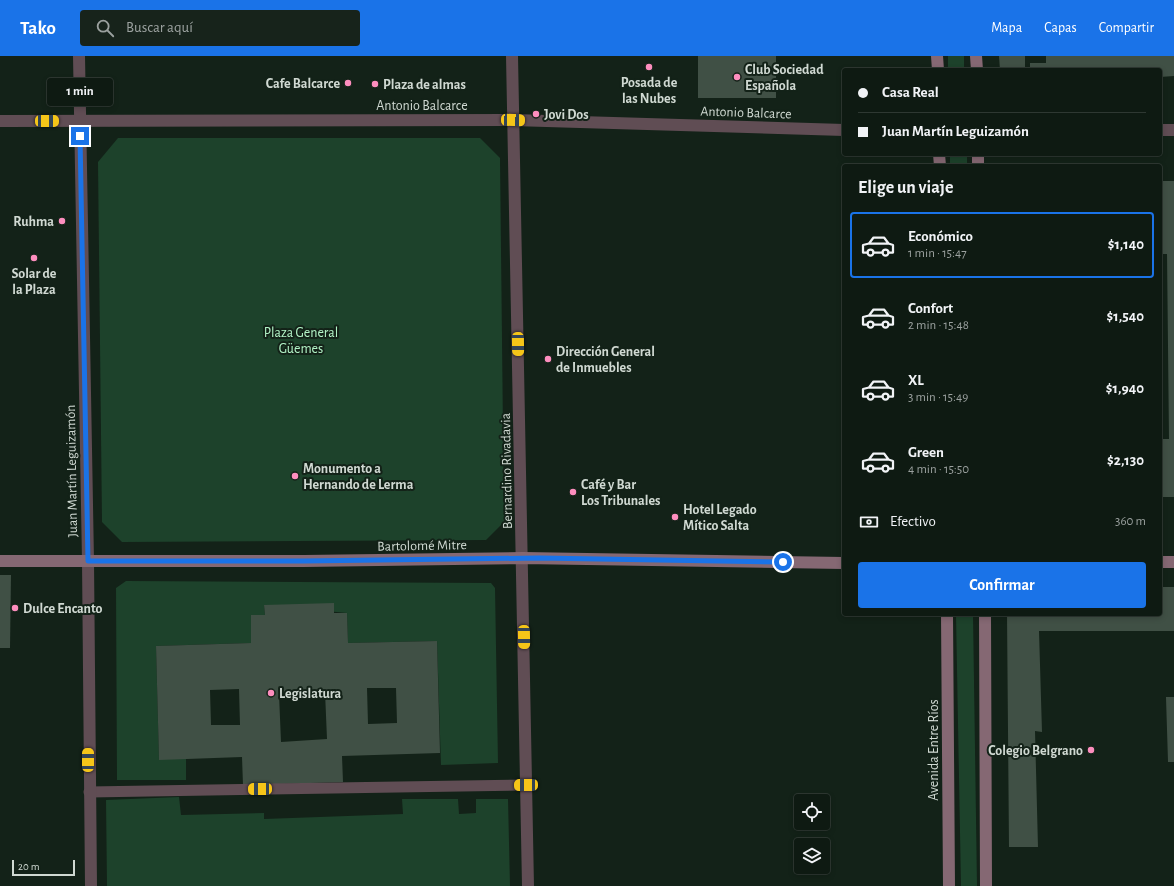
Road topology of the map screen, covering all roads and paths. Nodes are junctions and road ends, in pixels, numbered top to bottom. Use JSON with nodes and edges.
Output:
{"nodes":[{"id":1,"x":79,"y":56,"type":"edge"},
{"id":2,"x":512,"y":56,"type":"edge"},
{"id":3,"x":937,"y":56,"type":"edge"},
{"id":4,"x":976,"y":56,"type":"edge"},
{"id":5,"x":938,"y":68,"type":"edge"},
{"id":6,"x":977,"y":68,"type":"edge"},
{"id":7,"x":513,"y":120,"type":"junction"},
{"id":8,"x":0,"y":121,"type":"edge"},
{"id":9,"x":80,"y":121,"type":"junction"},
{"id":10,"x":842,"y":130,"type":"edge"},
{"id":11,"x":1162,"y":130,"type":"edge"},
{"id":12,"x":1174,"y":130,"type":"edge"},
{"id":13,"x":523,"y":558,"type":"junction"},
{"id":14,"x":0,"y":561,"type":"edge"},
{"id":15,"x":88,"y":561,"type":"junction"},
{"id":16,"x":1162,"y":562,"type":"edge"},
{"id":17,"x":1174,"y":562,"type":"edge"},
{"id":18,"x":842,"y":563,"type":"edge"},
{"id":19,"x":947,"y":616,"type":"edge"},
{"id":20,"x":985,"y":616,"type":"edge"},
{"id":21,"x":526,"y":785,"type":"junction"},
{"id":22,"x":89,"y":792,"type":"junction"},
{"id":23,"x":91,"y":886,"type":"edge"},
{"id":24,"x":528,"y":886,"type":"edge"},
{"id":25,"x":949,"y":886,"type":"edge"},
{"id":26,"x":986,"y":886,"type":"edge"}],
"edges":[{"from":1,"to":9,"type":"street","name":"Juan Martín Leguizamón"},
{"from":2,"to":7,"type":"street","name":"Bernardino Rivadavia"},
{"from":3,"to":5,"type":"street"},
{"from":4,"to":6,"type":"street"},
{"from":7,"to":9,"type":"street","name":"Antonio Balcarce"},
{"from":7,"to":10,"type":"street","name":"Antonio Balcarce"},
{"from":7,"to":13,"type":"street","name":"Bernardino Rivadavia"},
{"from":8,"to":9,"type":"street","name":"Antonio Balcarce"},
{"from":9,"to":15,"type":"street","name":"Juan Martín Leguizamón"},
{"from":11,"to":12,"type":"street"},
{"from":13,"to":15,"type":"street","name":"Bartolomé Mitre"},
{"from":13,"to":18,"type":"street","name":"Bartolomé Mitre"},
{"from":13,"to":21,"type":"street","name":"Bernardino Rivadavia"},
{"from":14,"to":15,"type":"street","name":"Bartolomé Mitre"},
{"from":15,"to":22,"type":"street","name":"Juan Martín Leguizamón"},
{"from":16,"to":17,"type":"street"},
{"from":19,"to":25,"type":"street","name":"Avenida Entre Ríos"},
{"from":20,"to":26,"type":"street"},
{"from":21,"to":22,"type":"lane"},
{"from":21,"to":24,"type":"street","name":"Bernardino Rivadavia"},
{"from":22,"to":23,"type":"street","name":"Juan Martín Leguizamón"}]}
